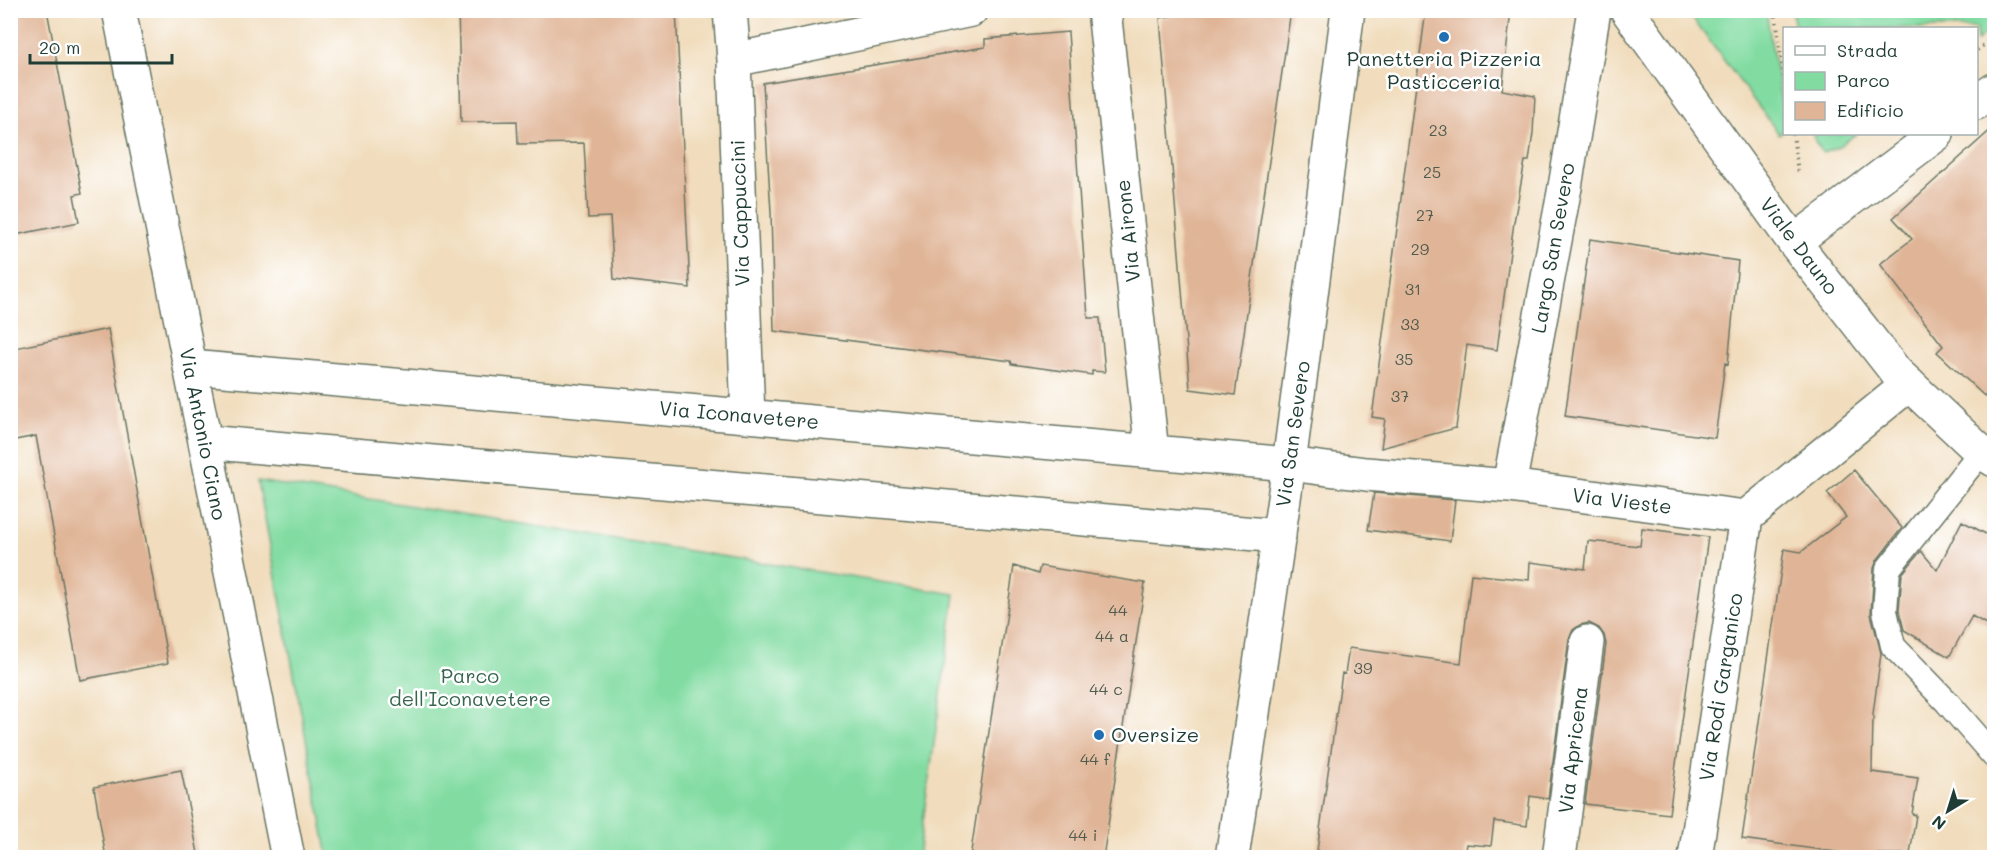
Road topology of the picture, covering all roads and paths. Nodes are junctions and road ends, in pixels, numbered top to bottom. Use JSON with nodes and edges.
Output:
{"nodes":[{"id":1,"x":119,"y":10,"type":"edge"},
{"id":2,"x":730,"y":10,"type":"edge"},
{"id":3,"x":970,"y":10,"type":"edge"},
{"id":4,"x":1104,"y":10,"type":"edge"},
{"id":5,"x":1348,"y":10,"type":"edge"},
{"id":6,"x":1594,"y":10,"type":"edge"},
{"id":7,"x":1627,"y":10,"type":"edge"},
{"id":8,"x":1775,"y":10,"type":"edge"},
{"id":9,"x":1995,"y":37,"type":"edge"},
{"id":10,"x":1978,"y":50,"type":"edge"},
{"id":11,"x":734,"y":60,"type":"junction"},
{"id":12,"x":1783,"y":64,"type":"edge"},
{"id":13,"x":1995,"y":90,"type":"edge"},
{"id":14,"x":1978,"y":102,"type":"edge"},
{"id":15,"x":1793,"y":135,"type":"edge"},
{"id":16,"x":1936,"y":135,"type":"edge"},
{"id":17,"x":1799,"y":177,"type":"dead end"},
{"id":18,"x":1794,"y":242,"type":"junction"},
{"id":19,"x":190,"y":367,"type":"junction"},
{"id":20,"x":1909,"y":384,"type":"junction"},
{"id":21,"x":748,"y":416,"type":"junction"},
{"id":22,"x":205,"y":442,"type":"junction"},
{"id":23,"x":1152,"y":452,"type":"junction"},
{"id":24,"x":1988,"y":456,"type":"edge"},
{"id":25,"x":1289,"y":464,"type":"junction"},
{"id":26,"x":1509,"y":486,"type":"junction"},
{"id":27,"x":1746,"y":517,"type":"junction"},
{"id":28,"x":1279,"y":536,"type":"junction"},
{"id":29,"x":1587,"y":642,"type":"dead end"},
{"id":30,"x":1995,"y":756,"type":"edge"},
{"id":31,"x":288,"y":858,"type":"edge"},
{"id":32,"x":1232,"y":858,"type":"edge"},
{"id":33,"x":1559,"y":858,"type":"edge"},
{"id":34,"x":1695,"y":858,"type":"edge"}],
"edges":[{"from":1,"to":19,"type":"street","name":"Via Antonio Ciano"},
{"from":2,"to":11,"type":"street","name":"Via Cappuccini"},
{"from":3,"to":11,"type":"street"},
{"from":4,"to":23,"type":"street","name":"Via Airone"},
{"from":5,"to":25,"type":"street","name":"Via San Severo"},
{"from":6,"to":26,"type":"street","name":"Largo San Severo"},
{"from":7,"to":18,"type":"street","name":"Viale Dauno"},
{"from":8,"to":12,"type":"path"},
{"from":9,"to":10,"type":"path"},
{"from":11,"to":21,"type":"street","name":"Via Cappuccini"},
{"from":13,"to":14,"type":"street"},
{"from":15,"to":17,"type":"path"},
{"from":16,"to":18,"type":"street"},
{"from":18,"to":20,"type":"street","name":"Viale Dauno"},
{"from":19,"to":21,"type":"street","name":"Via Iconavetere"},
{"from":19,"to":22,"type":"street","name":"Via Antonio Ciano"},
{"from":20,"to":24,"type":"street","name":"Viale Dauno"},
{"from":20,"to":27,"type":"street"},
{"from":21,"to":23,"type":"street","name":"Via Iconavetere"},
{"from":22,"to":28,"type":"street"},
{"from":22,"to":31,"type":"street","name":"Via Antonio Ciano"},
{"from":23,"to":25,"type":"street","name":"Via Iconavetere"},
{"from":24,"to":30,"type":"lane"},
{"from":25,"to":26,"type":"street","name":"Via Vieste"},
{"from":25,"to":28,"type":"street","name":"Via San Severo"},
{"from":26,"to":27,"type":"street","name":"Via Vieste"},
{"from":27,"to":34,"type":"street","name":"Via Rodi Garganico"},
{"from":28,"to":32,"type":"street","name":"Via San Severo"},
{"from":29,"to":33,"type":"street","name":"Via Apricena"}]}
